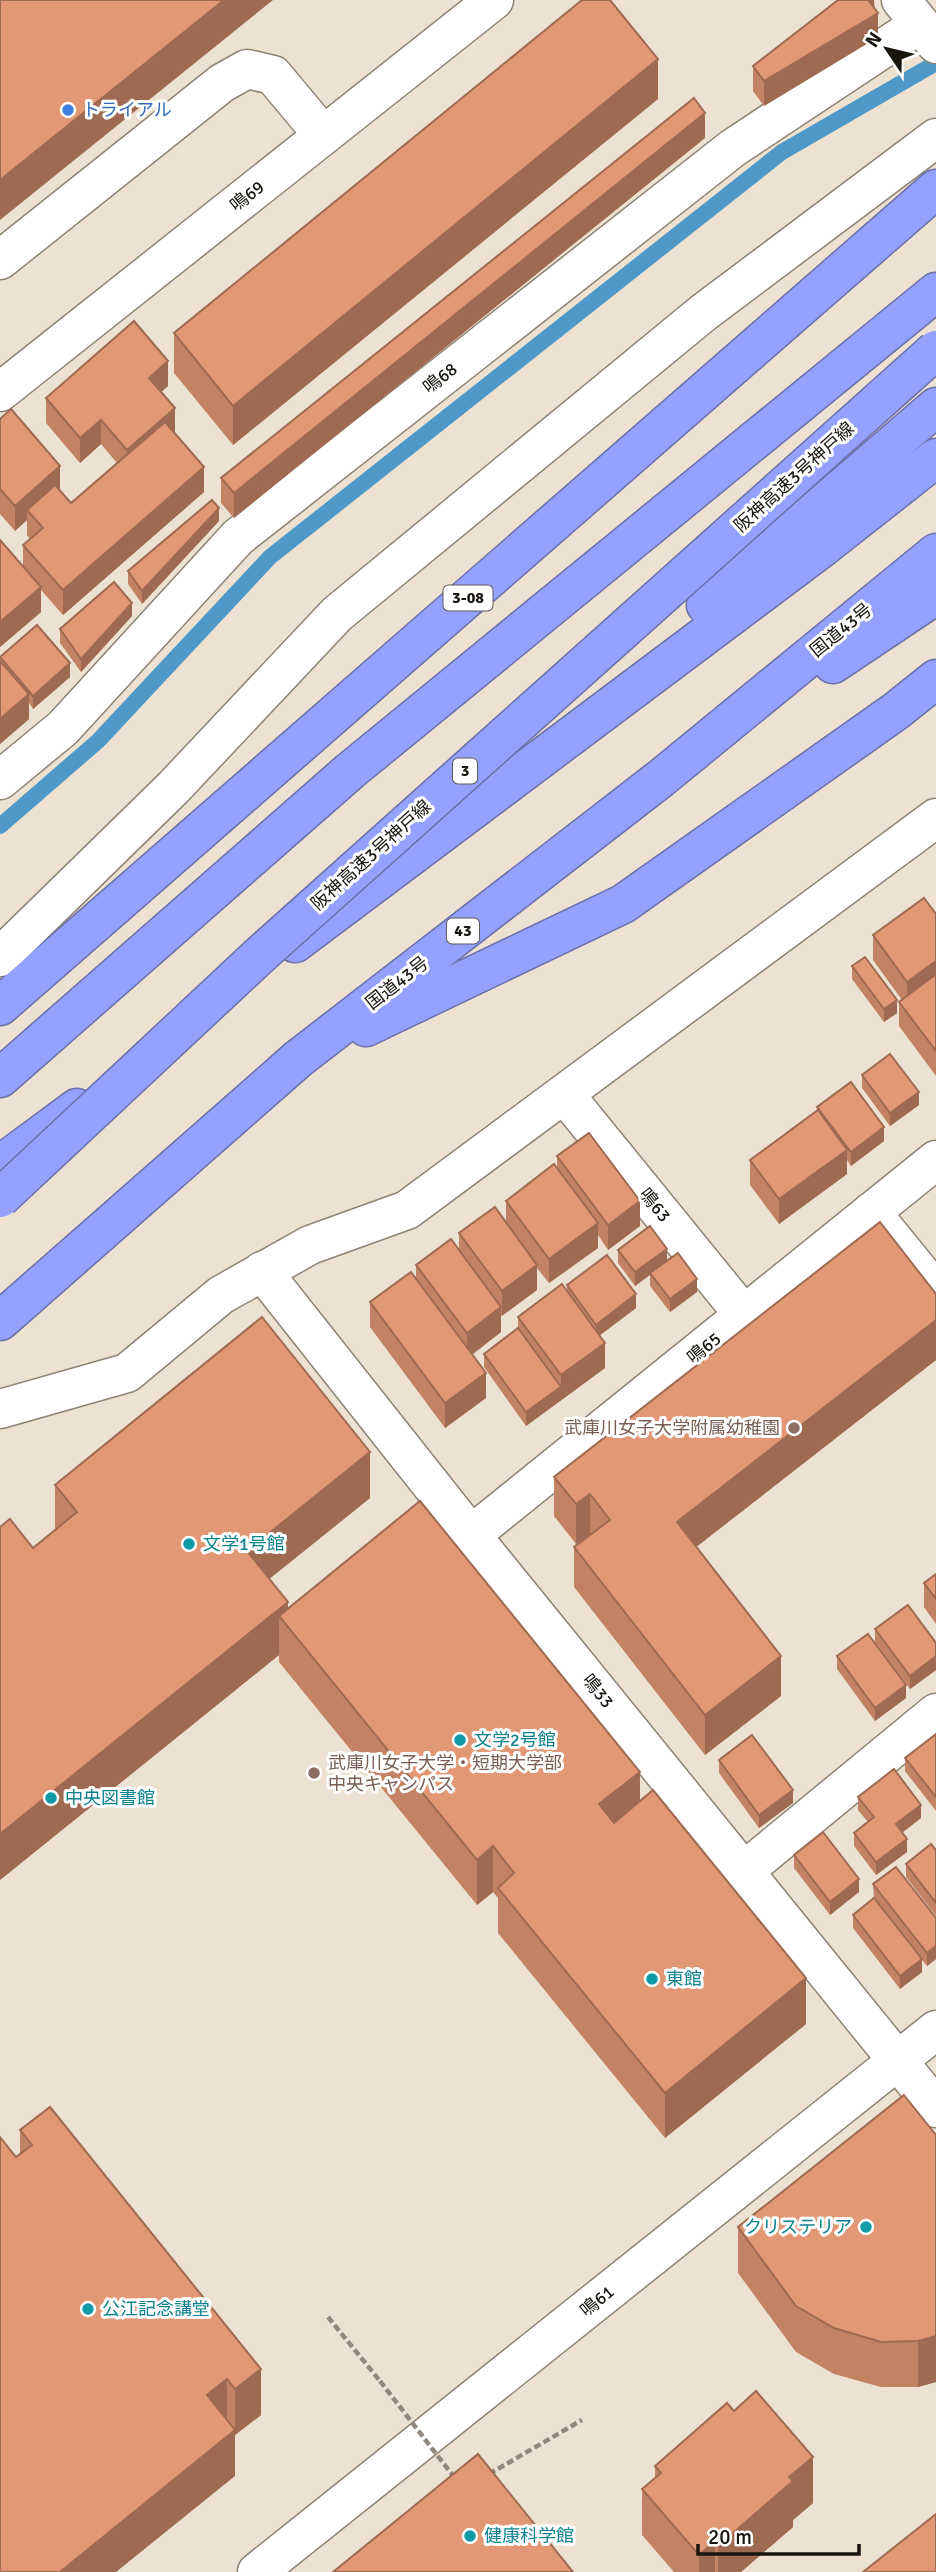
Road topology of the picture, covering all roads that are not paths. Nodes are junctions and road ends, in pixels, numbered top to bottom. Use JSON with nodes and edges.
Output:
{"nodes":[{"id":1,"x":480,"y":4,"type":"edge"},
{"id":2,"x":919,"y":23,"type":"edge"},
{"id":3,"x":323,"y":135,"type":"junction"},
{"id":4,"x":936,"y":138,"type":"edge"},
{"id":5,"x":936,"y":189,"type":"edge"},
{"id":6,"x":0,"y":260,"type":"edge"},
{"id":7,"x":936,"y":292,"type":"edge"},
{"id":8,"x":936,"y":350,"type":"edge"},
{"id":9,"x":0,"y":392,"type":"edge"},
{"id":10,"x":936,"y":407,"type":"edge"},
{"id":11,"x":936,"y":458,"type":"edge"},
{"id":12,"x":936,"y":553,"type":"edge"},
{"id":13,"x":936,"y":595,"type":"edge"},
{"id":14,"x":936,"y":679,"type":"edge"},
{"id":15,"x":660,"y":779,"type":"junction"},
{"id":16,"x":0,"y":780,"type":"edge"},
{"id":17,"x":936,"y":818,"type":"edge"},
{"id":18,"x":442,"y":833,"type":"junction"},
{"id":19,"x":4,"y":944,"type":"edge"},
{"id":20,"x":0,"y":1006,"type":"edge"},
{"id":21,"x":298,"y":1059,"type":"junction"},
{"id":22,"x":0,"y":1078,"type":"edge"},
{"id":23,"x":565,"y":1095,"type":"junction"},
{"id":24,"x":936,"y":1160,"type":"edge"},
{"id":25,"x":0,"y":1165,"type":"edge"},
{"id":26,"x":0,"y":1198,"type":"edge"},
{"id":27,"x":871,"y":1212,"type":"junction"},
{"id":28,"x":262,"y":1271,"type":"junction"},
{"id":29,"x":936,"y":1292,"type":"edge"},
{"id":30,"x":744,"y":1315,"type":"junction"},
{"id":31,"x":0,"y":1321,"type":"edge"},
{"id":32,"x":0,"y":1409,"type":"edge"},
{"id":33,"x":471,"y":1535,"type":"junction"},
{"id":34,"x":936,"y":1713,"type":"edge"},
{"id":35,"x":744,"y":1871,"type":"junction"},
{"id":36,"x":936,"y":2030,"type":"edge"},
{"id":37,"x":898,"y":2061,"type":"junction"},
{"id":38,"x":936,"y":2108,"type":"edge"},
{"id":39,"x":257,"y":2572,"type":"edge"}],
"edges":[{"from":1,"to":3,"type":"street","name":"鳴69"},
{"from":2,"to":16,"type":"street","name":"鳴68"},
{"from":3,"to":6,"type":"street"},
{"from":3,"to":9,"type":"street","name":"鳴69"},
{"from":4,"to":19,"type":"street"},
{"from":5,"to":20,"type":"highway","number":"3-08"},
{"from":7,"to":22,"type":"highway"},
{"from":8,"to":26,"type":"highway","name":"阪神高速3号神戸線","number":"3","bridge":true},
{"from":10,"to":18,"type":"highway"},
{"from":11,"to":18,"type":"highway"},
{"from":12,"to":15,"type":"highway","name":"国道43号","number":"43"},
{"from":13,"to":15,"type":"highway"},
{"from":14,"to":21,"type":"highway"},
{"from":15,"to":21,"type":"highway","name":"国道43号","number":"43"},
{"from":17,"to":23,"type":"street"},
{"from":18,"to":25,"type":"highway"},
{"from":21,"to":31,"type":"highway","name":"国道43号","number":"43"},
{"from":23,"to":28,"type":"street"},
{"from":23,"to":30,"type":"street","name":"鳴63"},
{"from":24,"to":27,"type":"street","name":"鳴65"},
{"from":27,"to":29,"type":"street"},
{"from":27,"to":30,"type":"street","name":"鳴65"},
{"from":28,"to":32,"type":"street"},
{"from":28,"to":33,"type":"street","name":"鳴33"},
{"from":30,"to":33,"type":"street","name":"鳴65"},
{"from":33,"to":35,"type":"street","name":"鳴33"},
{"from":34,"to":35,"type":"street"},
{"from":35,"to":37,"type":"street","name":"鳴33"},
{"from":36,"to":37,"type":"street","name":"鳴61"},
{"from":37,"to":38,"type":"street","name":"鳴33"},
{"from":37,"to":39,"type":"street","name":"鳴61"}]}
